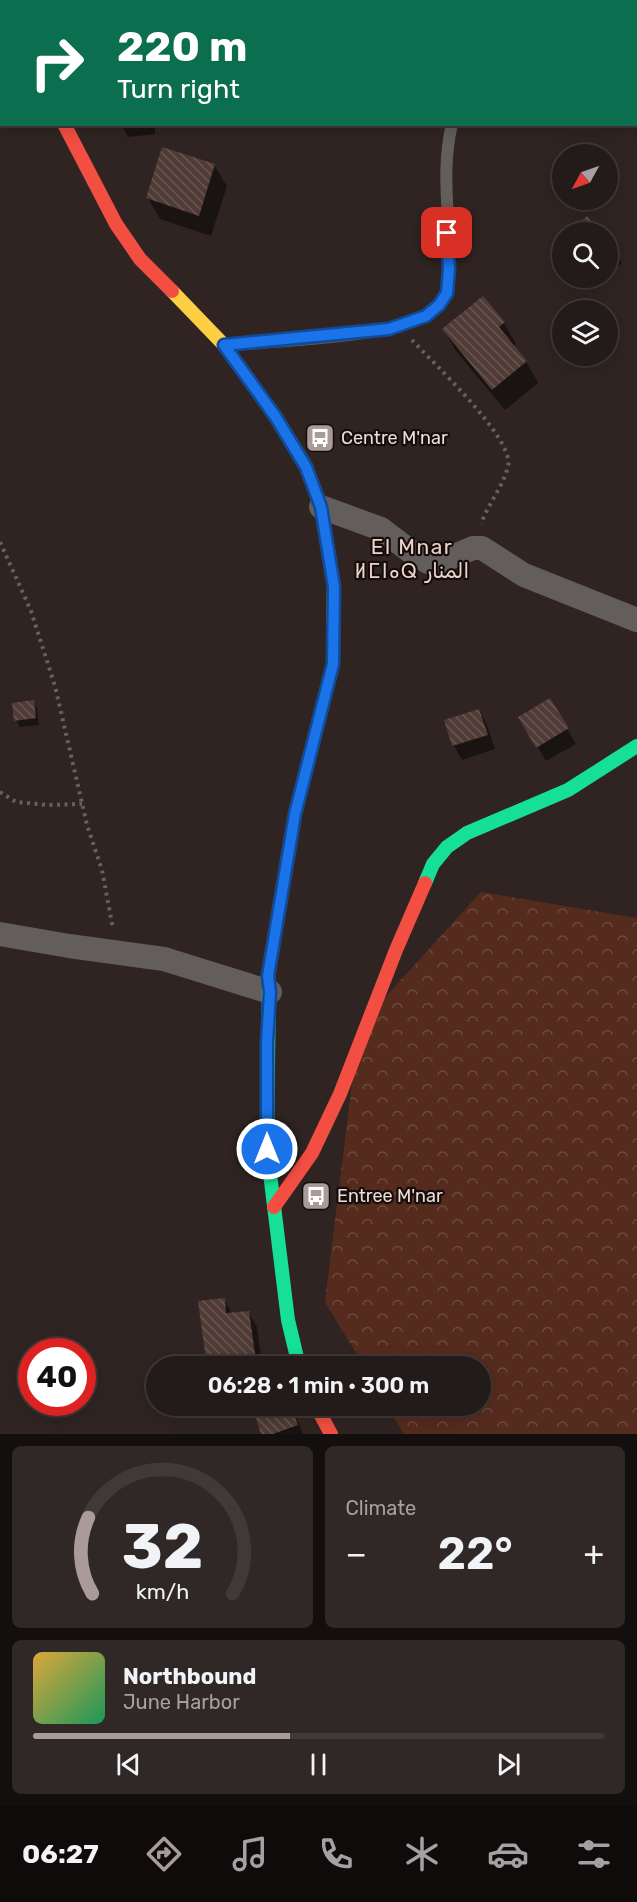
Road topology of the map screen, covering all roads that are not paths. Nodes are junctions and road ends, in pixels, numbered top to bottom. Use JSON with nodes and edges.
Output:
{"nodes":[{"id":1,"x":65,"y":126,"type":"edge"},
{"id":2,"x":452,"y":126,"type":"edge"},
{"id":3,"x":224,"y":345,"type":"junction"},
{"id":4,"x":321,"y":507,"type":"junction"},
{"id":5,"x":637,"y":620,"type":"edge"},
{"id":6,"x":637,"y":746,"type":"edge"},
{"id":7,"x":0,"y":934,"type":"edge"},
{"id":8,"x":270,"y":992,"type":"junction"},
{"id":9,"x":274,"y":1207,"type":"junction"},
{"id":10,"x":297,"y":1356,"type":"edge"},
{"id":11,"x":321,"y":1416,"type":"edge"},
{"id":12,"x":331,"y":1434,"type":"edge"}],
"edges":[{"from":1,"to":3,"type":"street"},
{"from":2,"to":3,"type":"lane"},
{"from":3,"to":4,"type":"street"},
{"from":4,"to":5,"type":"street"},
{"from":4,"to":8,"type":"street"},
{"from":6,"to":9,"type":"street"},
{"from":7,"to":8,"type":"street"},
{"from":8,"to":9,"type":"street"},
{"from":9,"to":10,"type":"street"},
{"from":11,"to":12,"type":"street"}]}
